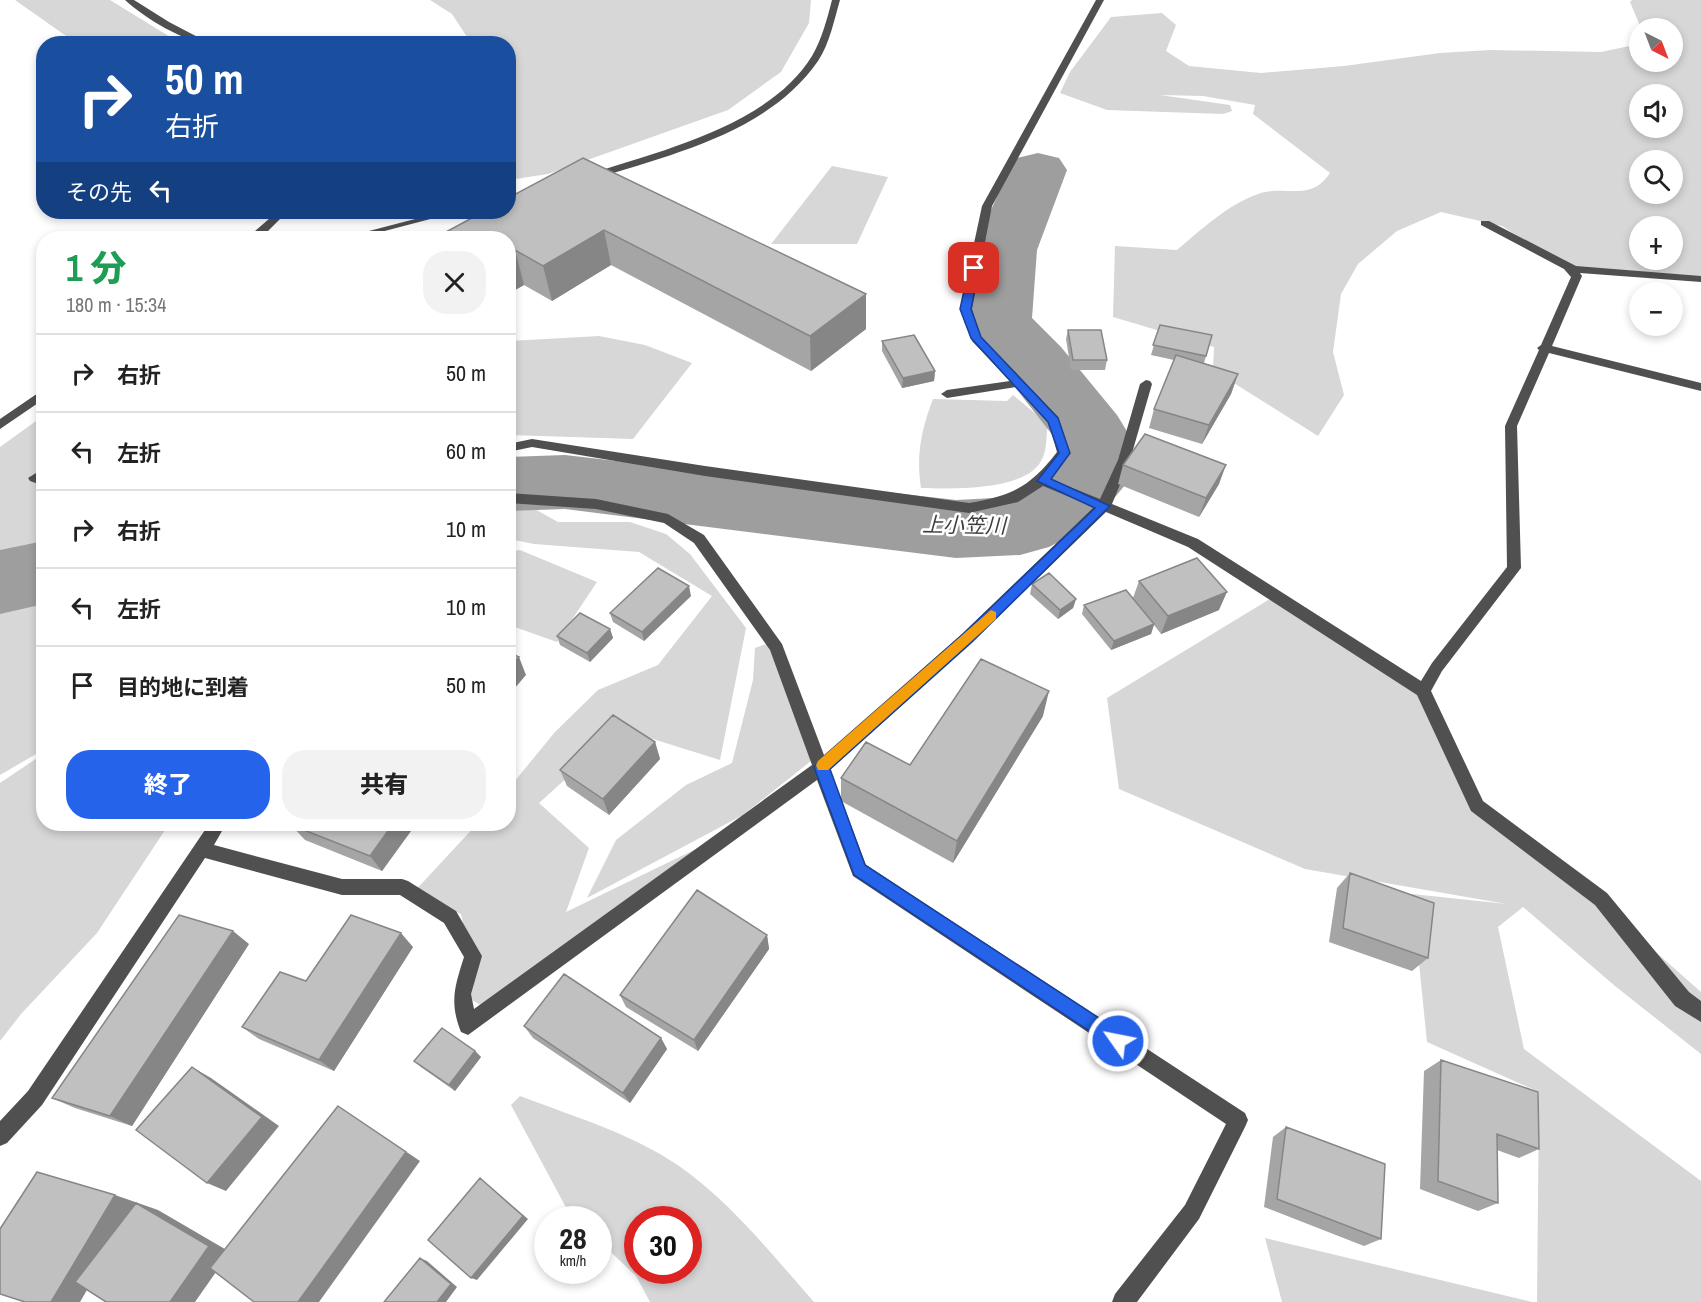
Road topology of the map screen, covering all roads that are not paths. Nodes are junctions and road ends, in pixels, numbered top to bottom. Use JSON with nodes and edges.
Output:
{"nodes":[{"id":1,"x":129,"y":0,"type":"edge"},
{"id":2,"x":836,"y":0,"type":"edge"},
{"id":3,"x":1100,"y":0,"type":"edge"},
{"id":4,"x":191,"y":36,"type":"edge"},
{"id":5,"x":582,"y":179,"type":"edge"},
{"id":6,"x":274,"y":219,"type":"edge"},
{"id":7,"x":423,"y":219,"type":"edge"},
{"id":8,"x":1485,"y":223,"type":"dead end"},
{"id":9,"x":261,"y":231,"type":"edge"},
{"id":10,"x":375,"y":231,"type":"edge"},
{"id":11,"x":1572,"y":270,"type":"junction"},
{"id":12,"x":1701,"y":279,"type":"edge"},
{"id":13,"x":1544,"y":348,"type":"junction"},
{"id":14,"x":1019,"y":384,"type":"junction"},
{"id":15,"x":1146,"y":384,"type":"dead end"},
{"id":16,"x":1701,"y":387,"type":"edge"},
{"id":17,"x":947,"y":394,"type":"dead end"},
{"id":18,"x":36,"y":399,"type":"edge"},
{"id":19,"x":0,"y":425,"type":"edge"},
{"id":20,"x":516,"y":446,"type":"edge"},
{"id":21,"x":1043,"y":481,"type":"junction"},
{"id":22,"x":516,"y":499,"type":"edge"},
{"id":23,"x":1099,"y":504,"type":"junction"},
{"id":24,"x":1423,"y":691,"type":"junction"},
{"id":25,"x":822,"y":767,"type":"junction"},
{"id":26,"x":213,"y":831,"type":"edge"},
{"id":27,"x":200,"y":849,"type":"junction"},
{"id":28,"x":1701,"y":1013,"type":"edge"},
{"id":29,"x":0,"y":1136,"type":"edge"},
{"id":30,"x":1123,"y":1302,"type":"edge"}],
"edges":[{"from":1,"to":4,"type":"street"},
{"from":2,"to":5,"type":"street"},
{"from":3,"to":14,"type":"street"},
{"from":6,"to":9,"type":"street"},
{"from":7,"to":10,"type":"street"},
{"from":8,"to":11,"type":"street"},
{"from":11,"to":12,"type":"street"},
{"from":11,"to":13,"type":"street"},
{"from":13,"to":16,"type":"street"},
{"from":13,"to":24,"type":"street"},
{"from":14,"to":17,"type":"street"},
{"from":14,"to":21,"type":"street"},
{"from":15,"to":23,"type":"street"},
{"from":18,"to":19,"type":"street"},
{"from":20,"to":21,"type":"street"},
{"from":21,"to":23,"type":"street"},
{"from":22,"to":25,"type":"street"},
{"from":23,"to":24,"type":"street"},
{"from":23,"to":25,"type":"street"},
{"from":24,"to":28,"type":"street"},
{"from":25,"to":27,"type":"street"},
{"from":25,"to":30,"type":"street"},
{"from":26,"to":27,"type":"street"},
{"from":27,"to":29,"type":"street"}]}
